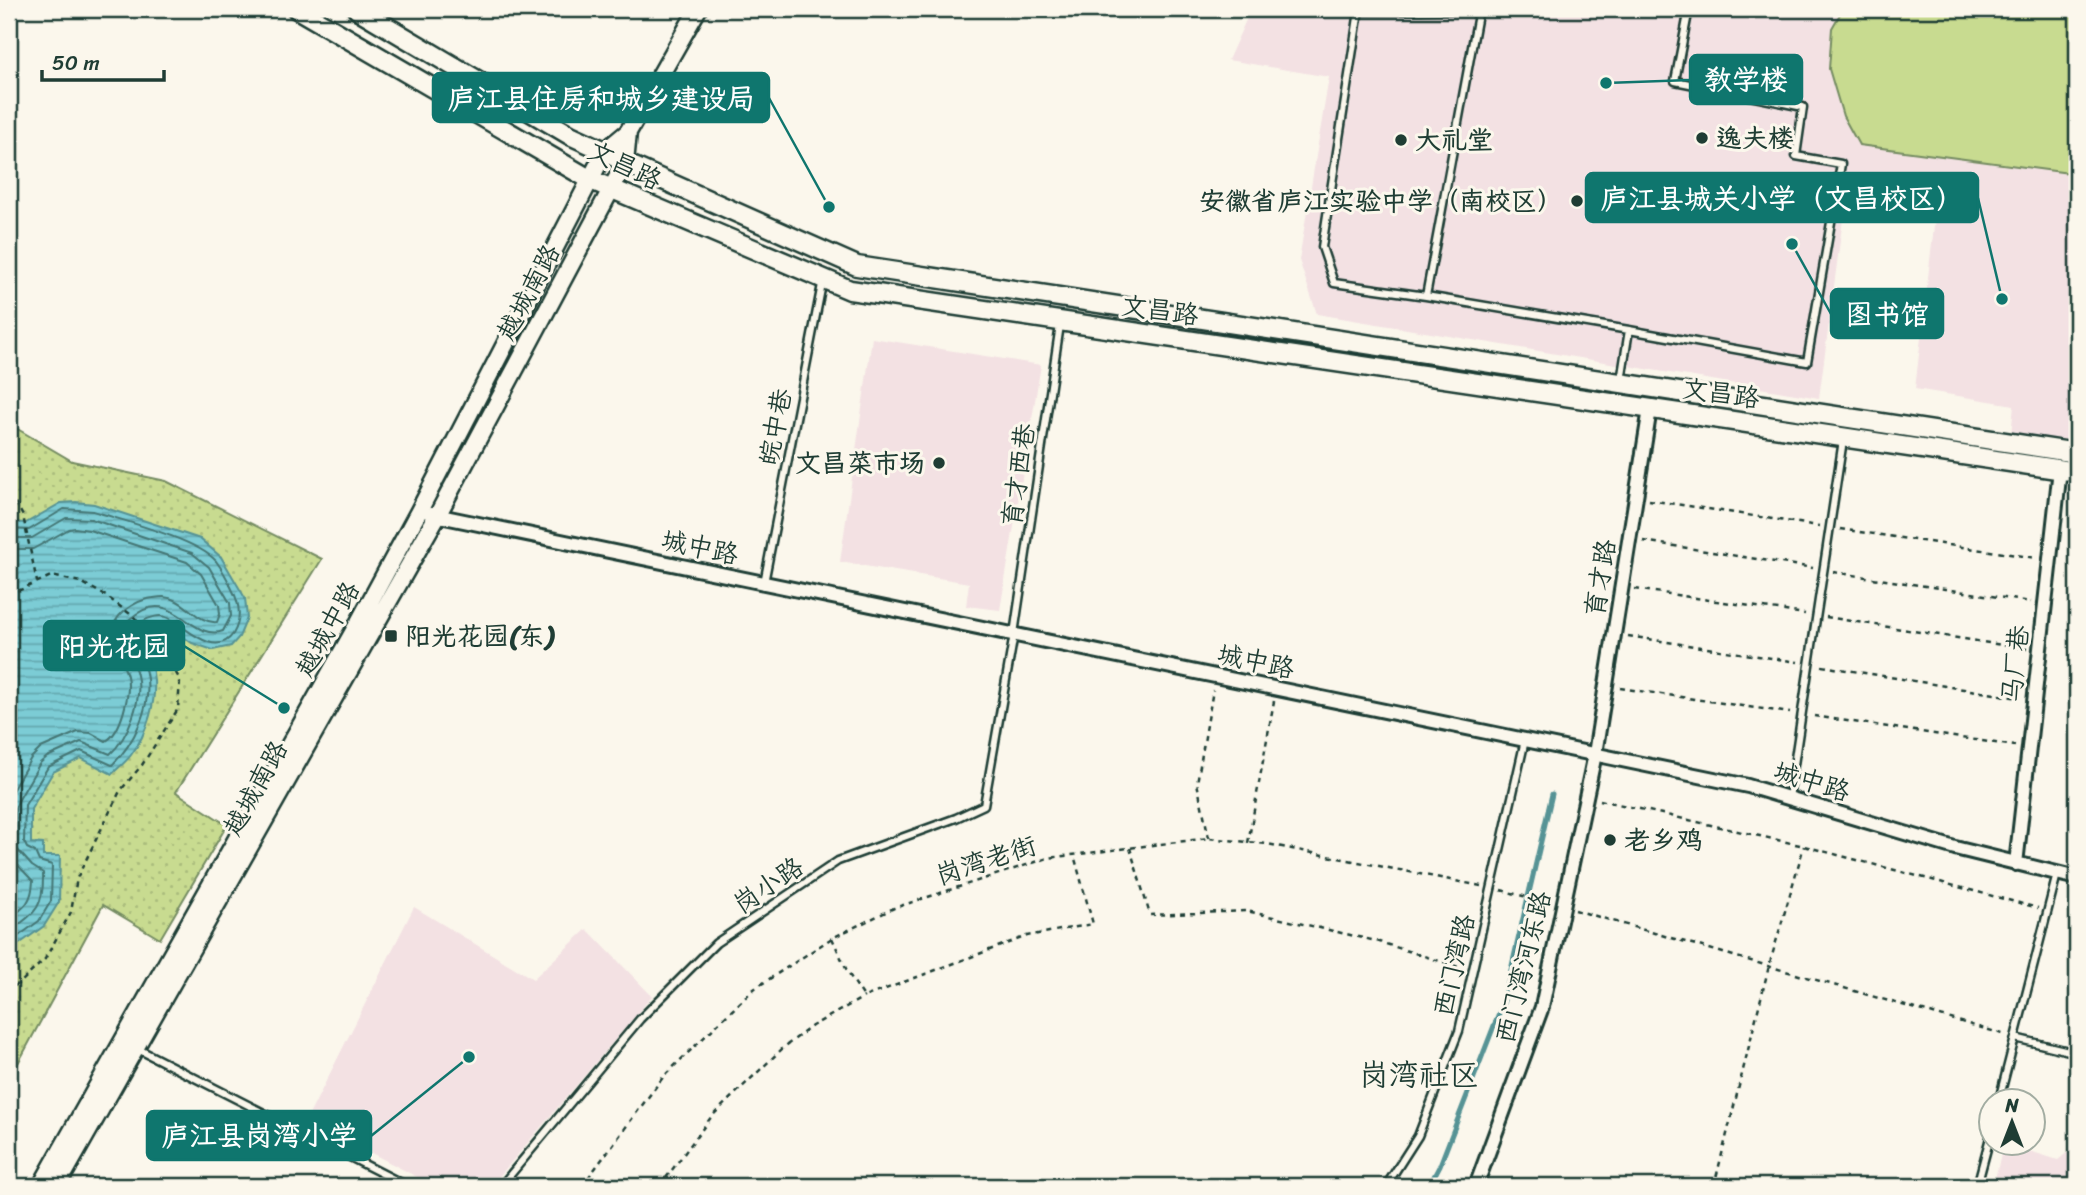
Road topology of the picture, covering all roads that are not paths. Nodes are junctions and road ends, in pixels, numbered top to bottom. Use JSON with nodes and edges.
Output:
{"nodes":[{"id":1,"x":297,"y":9,"type":"edge"},
{"id":2,"x":357,"y":9,"type":"edge"},
{"id":3,"x":698,"y":9,"type":"edge"},
{"id":4,"x":1479,"y":9,"type":"edge"},
{"id":5,"x":1689,"y":9,"type":"edge"},
{"id":6,"x":628,"y":132,"type":"junction"},
{"id":7,"x":605,"y":150,"type":"junction"},
{"id":8,"x":625,"y":163,"type":"junction"},
{"id":9,"x":591,"y":180,"type":"junction"},
{"id":10,"x":610,"y":190,"type":"junction"},
{"id":11,"x":823,"y":279,"type":"junction"},
{"id":12,"x":1426,"y":296,"type":"junction"},
{"id":13,"x":1060,"y":321,"type":"junction"},
{"id":14,"x":1629,"y":330,"type":"junction"},
{"id":15,"x":1620,"y":383,"type":"junction"},
{"id":16,"x":1650,"y":409,"type":"junction"},
{"id":17,"x":1844,"y":438,"type":"junction"},
{"id":18,"x":2077,"y":453,"type":"edge"},
{"id":19,"x":2068,"y":471,"type":"edge"},
{"id":20,"x":419,"y":511,"type":"junction"},
{"id":21,"x":437,"y":516,"type":"junction"},
{"id":22,"x":764,"y":583,"type":"junction"},
{"id":23,"x":1014,"y":635,"type":"junction"},
{"id":24,"x":1525,"y":740,"type":"junction"},
{"id":25,"x":1595,"y":754,"type":"junction"},
{"id":26,"x":1789,"y":798,"type":"junction"},
{"id":27,"x":2016,"y":863,"type":"junction"},
{"id":28,"x":2057,"y":874,"type":"junction"},
{"id":29,"x":2077,"y":878,"type":"edge"},
{"id":30,"x":2015,"y":1038,"type":"junction"},
{"id":31,"x":136,"y":1048,"type":"junction"},
{"id":32,"x":2077,"y":1053,"type":"edge"},
{"id":33,"x":2003,"y":1086,"type":"edge"},
{"id":34,"x":1985,"y":1156,"type":"edge"},
{"id":35,"x":41,"y":1186,"type":"edge"},
{"id":36,"x":57,"y":1186,"type":"edge"},
{"id":37,"x":407,"y":1186,"type":"edge"},
{"id":38,"x":501,"y":1186,"type":"edge"},
{"id":39,"x":1386,"y":1186,"type":"edge"},
{"id":40,"x":1476,"y":1186,"type":"edge"},
{"id":41,"x":1977,"y":1186,"type":"edge"}],
"edges":[{"from":1,"to":9,"type":"main road","name":"文昌路"},
{"from":2,"to":7,"type":"main road","name":"文昌路"},
{"from":3,"to":6,"type":"street","name":"越城中路"},
{"from":4,"to":12,"type":"lane"},
{"from":4,"to":12,"type":"lane"},
{"from":5,"to":14,"type":"lane"},
{"from":6,"to":7,"type":"street","name":"越城中路"},
{"from":6,"to":8,"type":"street","name":"越城中路"},
{"from":7,"to":8,"type":"main road","name":"文昌路"},
{"from":7,"to":9,"type":"street","name":"越城中路"},
{"from":8,"to":10,"type":"street","name":"越城中路"},
{"from":8,"to":15,"type":"main road","name":"文昌路"},
{"from":9,"to":10,"type":"main road","name":"文昌路"},
{"from":9,"to":20,"type":"street","name":"越城中路"},
{"from":10,"to":11,"type":"main road","name":"文昌路"},
{"from":10,"to":21,"type":"street","name":"越城南路"},
{"from":11,"to":13,"type":"main road","name":"文昌路"},
{"from":11,"to":22,"type":"lane","name":"皖中巷"},
{"from":12,"to":14,"type":"lane"},
{"from":13,"to":16,"type":"main road","name":"文昌路"},
{"from":13,"to":23,"type":"lane","name":"育才西巷"},
{"from":14,"to":15,"type":"lane"},
{"from":15,"to":18,"type":"main road","name":"文昌路"},
{"from":16,"to":17,"type":"main road","name":"文昌路"},
{"from":16,"to":25,"type":"street","name":"育才路"},
{"from":17,"to":19,"type":"main road","name":"文昌路"},
{"from":17,"to":26,"type":"lane"},
{"from":19,"to":27,"type":"street","name":"马厂巷"},
{"from":20,"to":21,"type":"street","name":"城中路"},
{"from":20,"to":35,"type":"street","name":"越城中路"},
{"from":21,"to":22,"type":"street","name":"城中路"},
{"from":21,"to":31,"type":"street","name":"越城南路"},
{"from":22,"to":23,"type":"street","name":"城中路"},
{"from":23,"to":24,"type":"street","name":"城中路"},
{"from":23,"to":38,"type":"lane","name":"岗小路"},
{"from":24,"to":25,"type":"street","name":"城中路"},
{"from":24,"to":39,"type":"lane","name":"西门湾路"},
{"from":25,"to":26,"type":"street","name":"城中路"},
{"from":25,"to":40,"type":"street","name":"西门湾河东路"},
{"from":26,"to":27,"type":"street","name":"城中路"},
{"from":27,"to":28,"type":"street","name":"城中路"},
{"from":28,"to":29,"type":"street","name":"城中路"},
{"from":28,"to":30,"type":"lane"},
{"from":30,"to":32,"type":"lane"},
{"from":30,"to":33,"type":"lane"},
{"from":31,"to":36,"type":"street","name":"越城南路"},
{"from":31,"to":37,"type":"lane"},
{"from":34,"to":41,"type":"lane"}]}
